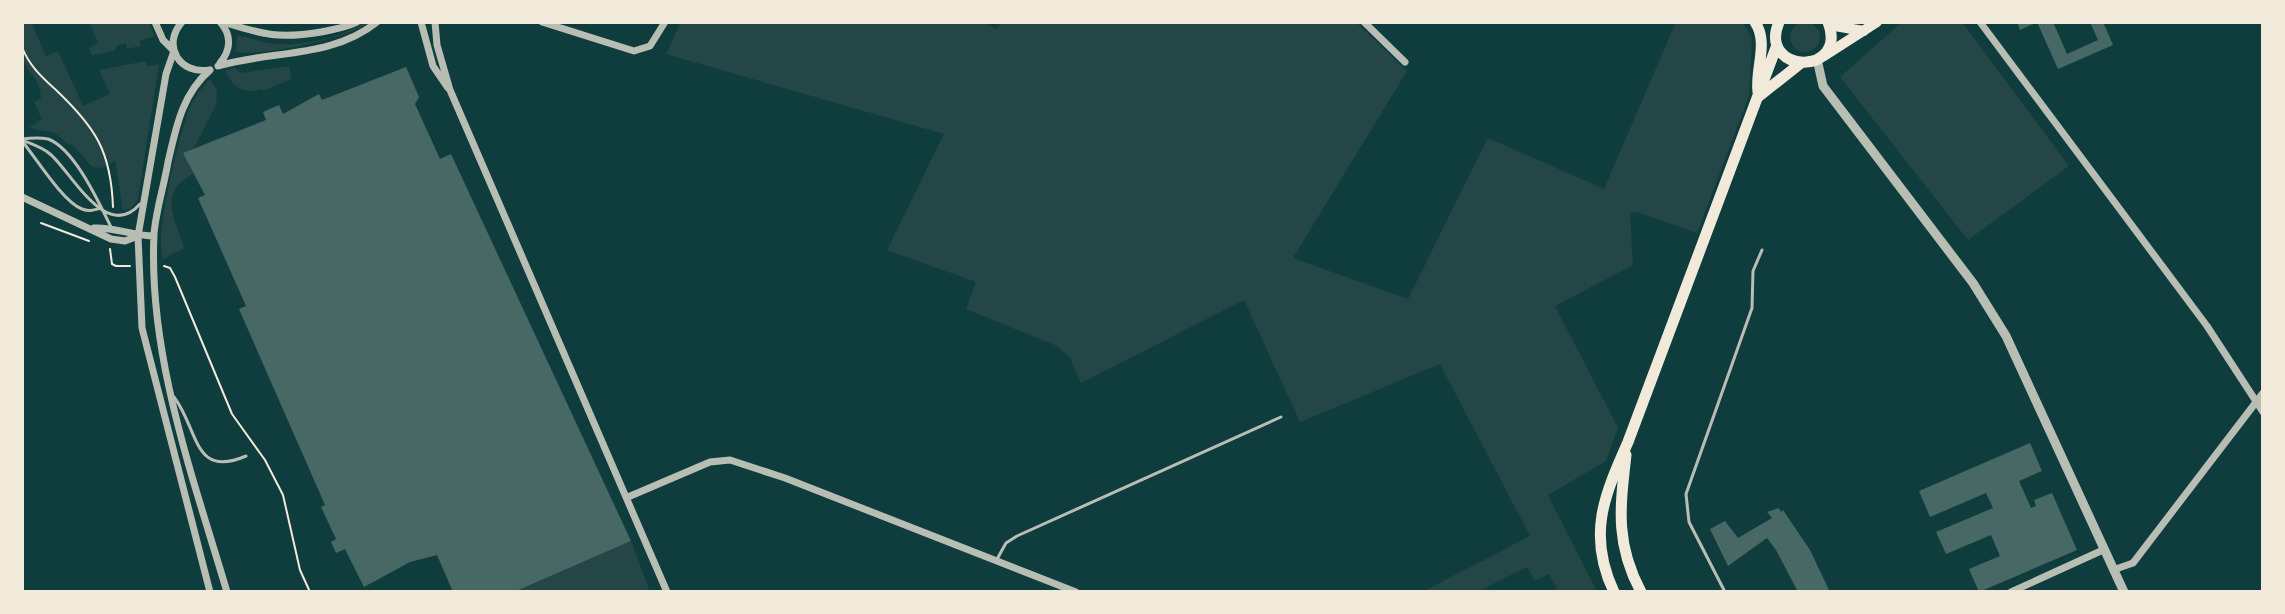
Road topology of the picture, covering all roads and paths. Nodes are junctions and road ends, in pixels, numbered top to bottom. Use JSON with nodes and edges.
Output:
{"nodes":[{"id":1,"x":155,"y":22,"type":"edge"},
{"id":2,"x":182,"y":22,"type":"edge"},
{"id":3,"x":221,"y":22,"type":"edge"},
{"id":4,"x":357,"y":22,"type":"edge"},
{"id":5,"x":377,"y":22,"type":"edge"},
{"id":6,"x":421,"y":22,"type":"edge"},
{"id":7,"x":435,"y":22,"type":"edge"},
{"id":8,"x":542,"y":22,"type":"edge"},
{"id":9,"x":552,"y":22,"type":"edge"},
{"id":10,"x":665,"y":22,"type":"edge"},
{"id":11,"x":1364,"y":22,"type":"edge"},
{"id":12,"x":1755,"y":22,"type":"edge"},
{"id":13,"x":1877,"y":22,"type":"edge"},
{"id":14,"x":1980,"y":22,"type":"edge"},
{"id":15,"x":1777,"y":23,"type":"edge"},
{"id":16,"x":1828,"y":23,"type":"edge"},
{"id":17,"x":562,"y":28,"type":"junction"},
{"id":18,"x":1864,"y":31,"type":"junction"},
{"id":19,"x":1777,"y":45,"type":"junction"},
{"id":20,"x":22,"y":47,"type":"edge"},
{"id":21,"x":174,"y":51,"type":"junction"},
{"id":22,"x":1819,"y":58,"type":"junction"},
{"id":23,"x":1405,"y":62,"type":"dead end"},
{"id":24,"x":1801,"y":63,"type":"junction"},
{"id":25,"x":214,"y":68,"type":"junction"},
{"id":26,"x":450,"y":90,"type":"junction"},
{"id":27,"x":1758,"y":97,"type":"junction"},
{"id":28,"x":22,"y":140,"type":"edge"},
{"id":29,"x":146,"y":193,"type":"junction"},
{"id":30,"x":22,"y":197,"type":"edge"},
{"id":31,"x":113,"y":206,"type":"dead end"},
{"id":32,"x":101,"y":208,"type":"junction"},
{"id":33,"x":41,"y":223,"type":"dead end"},
{"id":34,"x":111,"y":227,"type":"junction"},
{"id":35,"x":91,"y":228,"type":"junction"},
{"id":36,"x":138,"y":236,"type":"junction"},
{"id":37,"x":154,"y":236,"type":"junction"},
{"id":38,"x":89,"y":241,"type":"dead end"},
{"id":39,"x":110,"y":244,"type":"dead end"},
{"id":40,"x":1762,"y":250,"type":"dead end"},
{"id":41,"x":121,"y":266,"type":"dead end"},
{"id":42,"x":164,"y":266,"type":"dead end"},
{"id":43,"x":171,"y":393,"type":"junction"},
{"id":44,"x":2263,"y":393,"type":"edge"},
{"id":45,"x":2257,"y":400,"type":"junction"},
{"id":46,"x":2263,"y":412,"type":"edge"},
{"id":47,"x":1281,"y":417,"type":"dead end"},
{"id":48,"x":1628,"y":442,"type":"junction"},
{"id":49,"x":246,"y":456,"type":"dead end"},
{"id":50,"x":628,"y":497,"type":"junction"},
{"id":51,"x":2103,"y":550,"type":"junction"},
{"id":52,"x":996,"y":561,"type":"junction"},
{"id":53,"x":2113,"y":570,"type":"junction"},
{"id":54,"x":210,"y":592,"type":"edge"},
{"id":55,"x":227,"y":592,"type":"edge"},
{"id":56,"x":310,"y":592,"type":"edge"},
{"id":57,"x":667,"y":592,"type":"edge"},
{"id":58,"x":1076,"y":592,"type":"edge"},
{"id":59,"x":1614,"y":592,"type":"edge"},
{"id":60,"x":1641,"y":592,"type":"edge"},
{"id":61,"x":1725,"y":592,"type":"edge"},
{"id":62,"x":2011,"y":592,"type":"edge"},
{"id":63,"x":2124,"y":592,"type":"edge"}],
"edges":[{"from":1,"to":21,"type":"street"},
{"from":2,"to":21,"type":"street"},
{"from":3,"to":4,"type":"street"},
{"from":3,"to":25,"type":"street"},
{"from":5,"to":25,"type":"street"},
{"from":6,"to":26,"type":"street"},
{"from":7,"to":26,"type":"street"},
{"from":8,"to":17,"type":"street"},
{"from":9,"to":17,"type":"street"},
{"from":10,"to":17,"type":"street"},
{"from":11,"to":23,"type":"street"},
{"from":12,"to":27,"type":"main road"},
{"from":13,"to":18,"type":"main road"},
{"from":14,"to":45,"type":"street"},
{"from":15,"to":19,"type":"main road"},
{"from":16,"to":18,"type":"main road"},
{"from":16,"to":22,"type":"main road"},
{"from":18,"to":22,"type":"main road"},
{"from":19,"to":24,"type":"main road"},
{"from":19,"to":27,"type":"main road"},
{"from":20,"to":31,"type":"path"},
{"from":21,"to":25,"type":"street"},
{"from":21,"to":29,"type":"street"},
{"from":22,"to":24,"type":"main road"},
{"from":22,"to":51,"type":"street"},
{"from":24,"to":27,"type":"main road"},
{"from":25,"to":37,"type":"street"},
{"from":26,"to":50,"type":"street"},
{"from":27,"to":48,"type":"main road"},
{"from":28,"to":32,"type":"lane"},
{"from":28,"to":32,"type":"lane"},
{"from":28,"to":32,"type":"lane"},
{"from":29,"to":32,"type":"lane"},
{"from":29,"to":36,"type":"street"},
{"from":30,"to":35,"type":"street"},
{"from":32,"to":34,"type":"lane"},
{"from":33,"to":38,"type":"path"},
{"from":34,"to":35,"type":"street"},
{"from":34,"to":36,"type":"street"},
{"from":35,"to":36,"type":"street"},
{"from":36,"to":37,"type":"street"},
{"from":36,"to":54,"type":"street"},
{"from":37,"to":43,"type":"street"},
{"from":39,"to":41,"type":"path"},
{"from":40,"to":61,"type":"lane"},
{"from":42,"to":56,"type":"path"},
{"from":43,"to":49,"type":"lane"},
{"from":43,"to":55,"type":"street"},
{"from":44,"to":45,"type":"street"},
{"from":45,"to":46,"type":"street"},
{"from":45,"to":53,"type":"street"},
{"from":47,"to":52,"type":"lane"},
{"from":48,"to":59,"type":"main road"},
{"from":48,"to":60,"type":"main road"},
{"from":50,"to":52,"type":"street"},
{"from":50,"to":57,"type":"street"},
{"from":51,"to":53,"type":"street"},
{"from":51,"to":62,"type":"street"},
{"from":52,"to":58,"type":"street"},
{"from":53,"to":63,"type":"street"}]}
